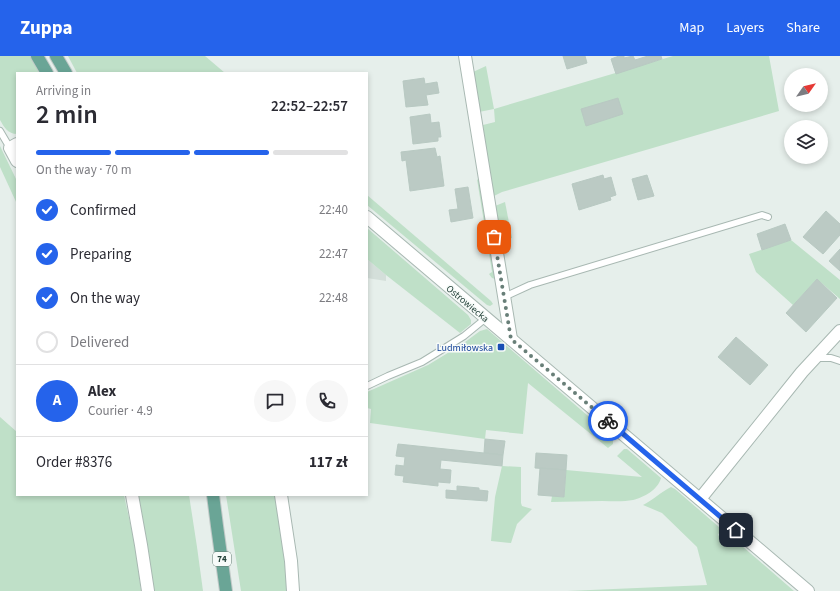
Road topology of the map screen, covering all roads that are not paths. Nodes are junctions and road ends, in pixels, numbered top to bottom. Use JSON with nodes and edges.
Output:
{"nodes":[{"id":1,"x":37,"y":56,"type":"edge"},
{"id":2,"x":56,"y":56,"type":"edge"},
{"id":3,"x":465,"y":56,"type":"edge"},
{"id":4,"x":46,"y":72,"type":"edge"},
{"id":5,"x":65,"y":72,"type":"edge"},
{"id":6,"x":0,"y":131,"type":"edge"},
{"id":7,"x":14,"y":146,"type":"edge"},
{"id":8,"x":16,"y":156,"type":"edge"},
{"id":9,"x":768,"y":217,"type":"dead end"},
{"id":10,"x":368,"y":218,"type":"edge"},
{"id":11,"x":504,"y":297,"type":"junction"},
{"id":12,"x":486,"y":318,"type":"junction"},
{"id":13,"x":840,"y":332,"type":"edge"},
{"id":14,"x":511,"y":339,"type":"junction"},
{"id":15,"x":815,"y":358,"type":"junction"},
{"id":16,"x":840,"y":361,"type":"edge"},
{"id":17,"x":368,"y":386,"type":"edge"},
{"id":18,"x":132,"y":496,"type":"edge"},
{"id":19,"x":206,"y":496,"type":"edge"},
{"id":20,"x":213,"y":496,"type":"edge"},
{"id":21,"x":281,"y":496,"type":"edge"},
{"id":22,"x":700,"y":499,"type":"junction"},
{"id":23,"x":217,"y":526,"type":"junction"},
{"id":24,"x":148,"y":591,"type":"edge"},
{"id":25,"x":226,"y":591,"type":"edge"},
{"id":26,"x":293,"y":591,"type":"edge"},
{"id":27,"x":808,"y":591,"type":"edge"}],
"edges":[{"from":1,"to":4,"type":"main road"},
{"from":2,"to":5,"type":"main road"},
{"from":3,"to":11,"type":"street"},
{"from":6,"to":7,"type":"lane"},
{"from":7,"to":8,"type":"street"},
{"from":9,"to":11,"type":"lane"},
{"from":10,"to":12,"type":"street","name":"Ostrowiecka"},
{"from":11,"to":14,"type":"street"},
{"from":12,"to":14,"type":"street","name":"Ostrowiecka"},
{"from":12,"to":17,"type":"lane"},
{"from":13,"to":15,"type":"street"},
{"from":14,"to":22,"type":"street","name":"Ostrowiecka"},
{"from":15,"to":16,"type":"lane"},
{"from":15,"to":22,"type":"street"},
{"from":18,"to":24,"type":"street"},
{"from":19,"to":23,"type":"main road","number":"74"},
{"from":20,"to":23,"type":"main road","number":"74"},
{"from":21,"to":26,"type":"street"},
{"from":22,"to":27,"type":"street","name":"Ostrowiecka"},
{"from":23,"to":25,"type":"main road","number":"74"}]}
